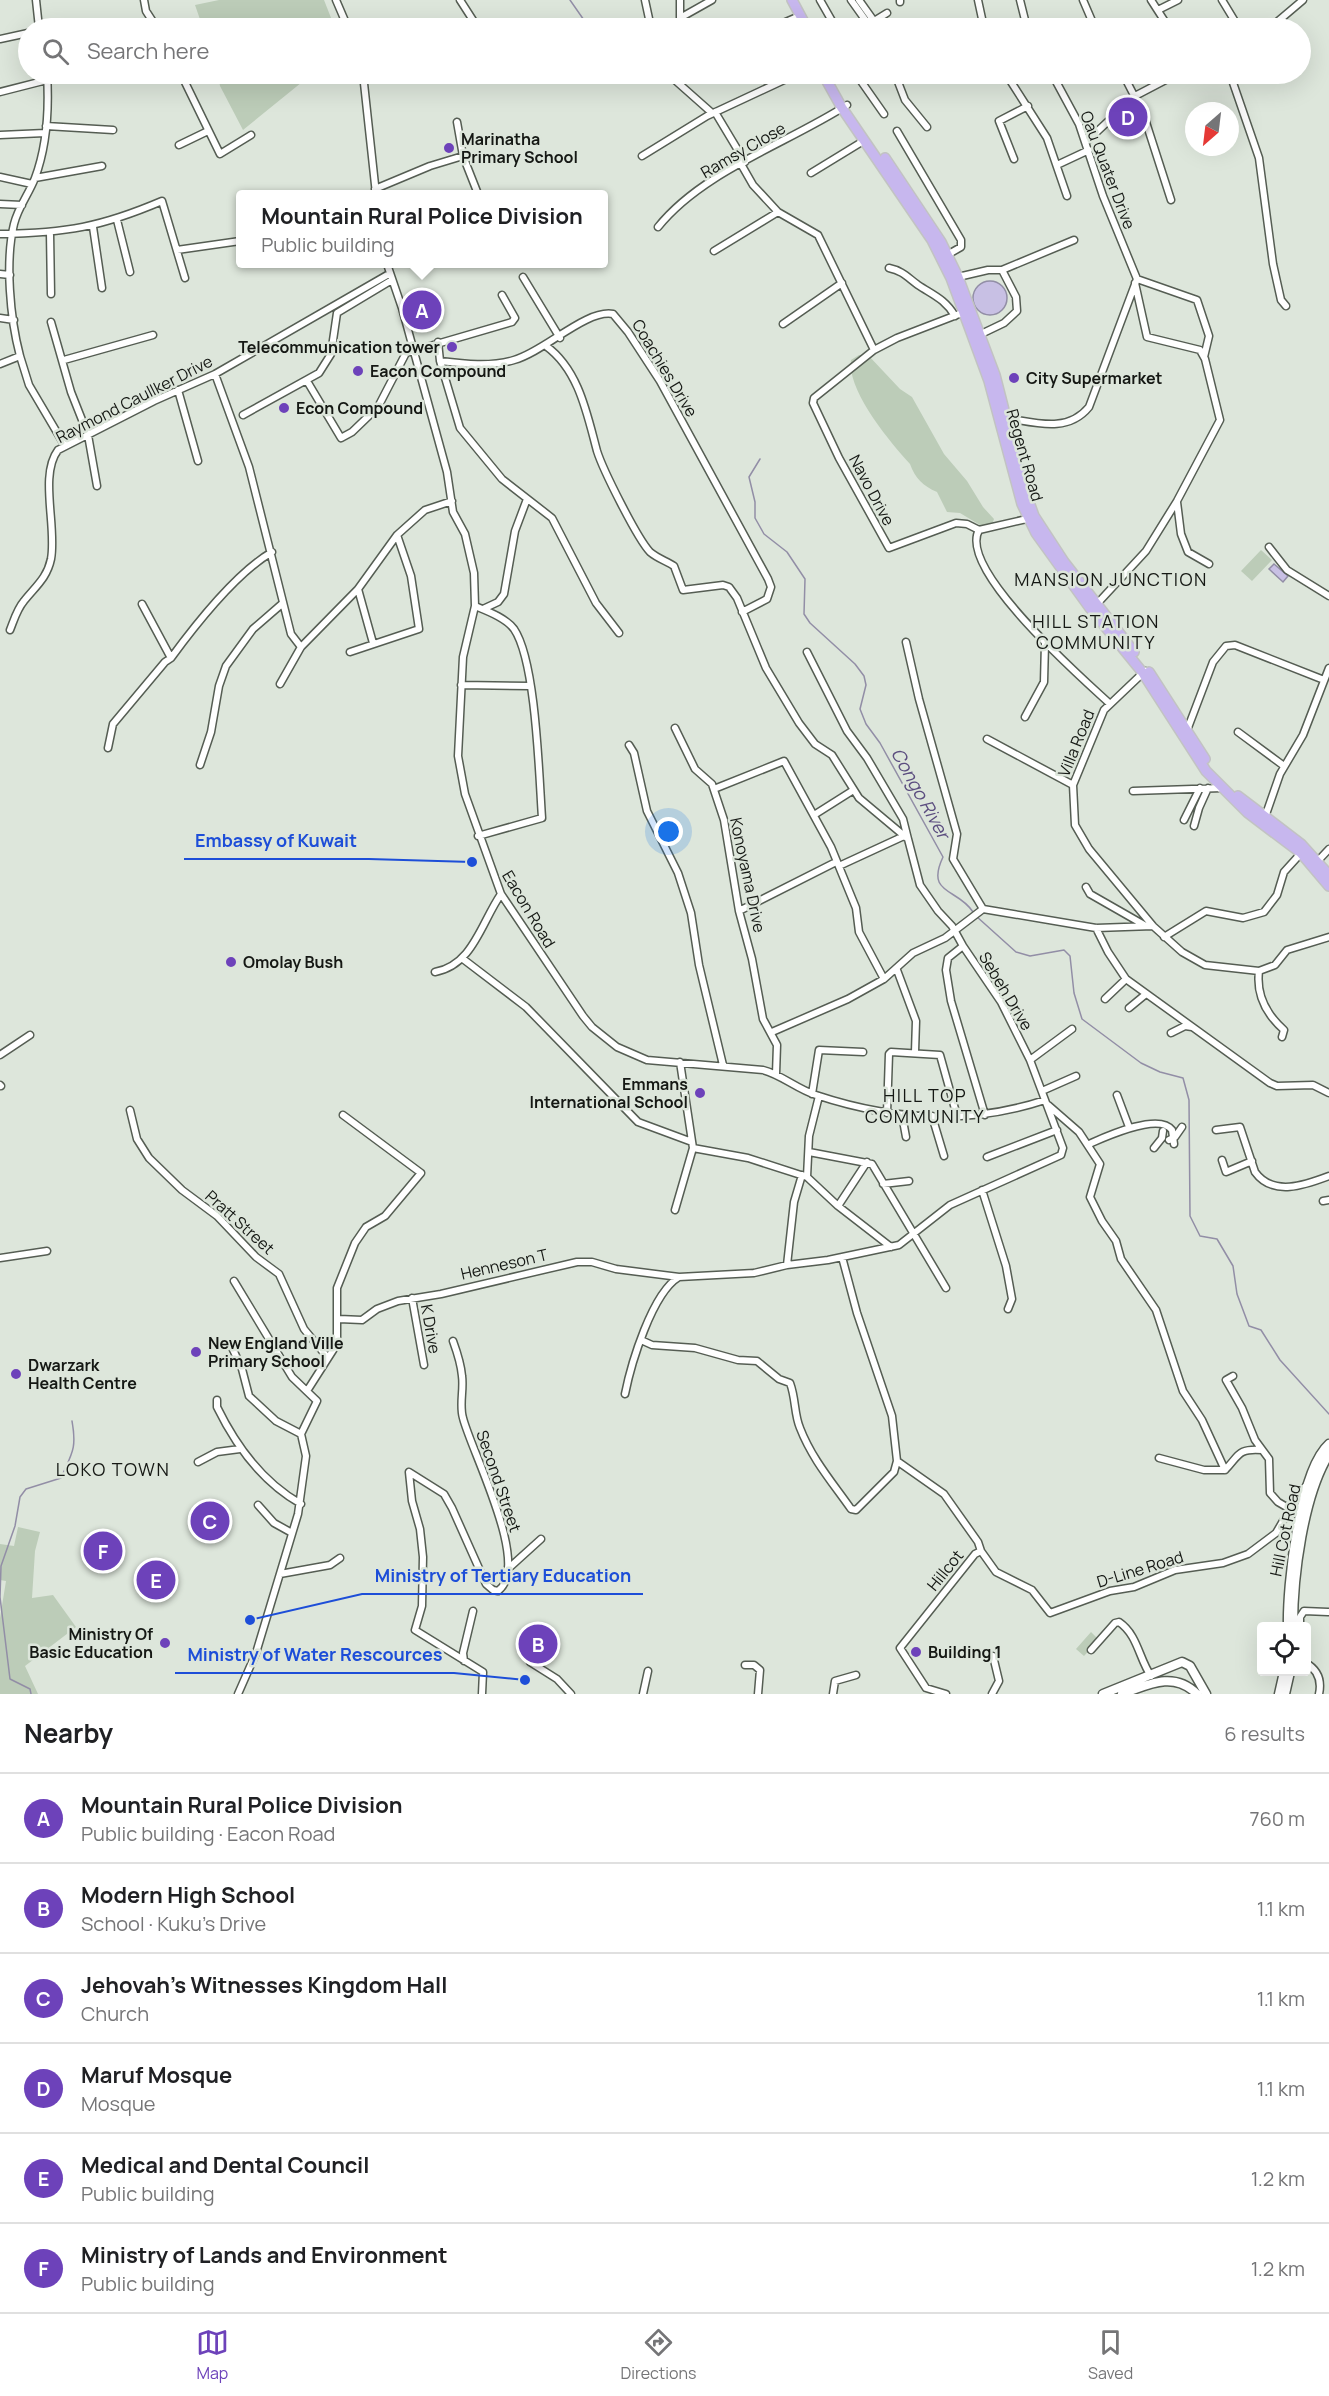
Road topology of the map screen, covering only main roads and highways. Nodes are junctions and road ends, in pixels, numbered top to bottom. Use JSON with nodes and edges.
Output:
{"nodes":[{"id":1,"x":786,"y":0,"type":"edge"},
{"id":2,"x":792,"y":0,"type":"edge"},
{"id":3,"x":795,"y":18,"type":"edge"},
{"id":4,"x":802,"y":18,"type":"edge"},
{"id":5,"x":830,"y":84,"type":"edge"},
{"id":6,"x":835,"y":84,"type":"edge"},
{"id":7,"x":845,"y":107,"type":"junction"},
{"id":8,"x":890,"y":171,"type":"junction"},
{"id":9,"x":902,"y":190,"type":"junction"},
{"id":10,"x":963,"y":313,"type":"junction"},
{"id":11,"x":1003,"y":418,"type":"junction"},
{"id":12,"x":1184,"y":733,"type":"junction"},
{"id":13,"x":1264,"y":820,"type":"junction"},
{"id":14,"x":1315,"y":864,"type":"junction"},
{"id":15,"x":1329,"y":875,"type":"edge"},
{"id":16,"x":1329,"y":886,"type":"edge"},
{"id":17,"x":1329,"y":1444,"type":"edge"},
{"id":18,"x":1329,"y":1454,"type":"edge"},
{"id":19,"x":1288,"y":1622,"type":"edge"},
{"id":20,"x":1293,"y":1622,"type":"edge"},
{"id":21,"x":1177,"y":1664,"type":"junction"},
{"id":22,"x":1193,"y":1670,"type":"junction"},
{"id":23,"x":1283,"y":1676,"type":"edge"},
{"id":24,"x":1289,"y":1676,"type":"edge"},
{"id":25,"x":1180,"y":1682,"type":"junction"},
{"id":26,"x":1134,"y":1692,"type":"edge"},
{"id":27,"x":1104,"y":1694,"type":"edge"},
{"id":28,"x":1122,"y":1694,"type":"edge"},
{"id":29,"x":1197,"y":1694,"type":"edge"},
{"id":30,"x":1206,"y":1694,"type":"edge"},
{"id":31,"x":1279,"y":1694,"type":"edge"},
{"id":32,"x":1285,"y":1694,"type":"edge"}],
"edges":[{"from":1,"to":3,"type":"main road"},
{"from":2,"to":4,"type":"main road"},
{"from":5,"to":7,"type":"main road","name":"Regent Road"},
{"from":6,"to":7,"type":"main road","name":"Regent Road"},
{"from":7,"to":8,"type":"main road","name":"Regent Road"},
{"from":7,"to":8,"type":"main road","name":"Regent Road"},
{"from":8,"to":9,"type":"main road","name":"Regent Road"},
{"from":9,"to":10,"type":"main road","name":"Regent Road"},
{"from":9,"to":10,"type":"main road","name":"Regent Road"},
{"from":10,"to":11,"type":"main road","name":"Regent Road"},
{"from":10,"to":11,"type":"main road","name":"Regent Road"},
{"from":11,"to":12,"type":"main road","name":"Regent Road"},
{"from":12,"to":13,"type":"main road","name":"Regent Road"},
{"from":12,"to":13,"type":"main road","name":"Regent Road"},
{"from":13,"to":14,"type":"main road","name":"Regent Road"},
{"from":14,"to":15,"type":"main road","name":"Regent Road"},
{"from":14,"to":16,"type":"main road","name":"Regent Road"},
{"from":17,"to":19,"type":"main road","name":"Hill Cot Road"},
{"from":18,"to":20,"type":"main road","name":"Hill Cot Road"},
{"from":21,"to":22,"type":"main road"},
{"from":21,"to":25,"type":"main road"},
{"from":21,"to":27,"type":"main road"},
{"from":22,"to":25,"type":"main road"},
{"from":22,"to":30,"type":"main road"},
{"from":23,"to":31,"type":"main road"},
{"from":24,"to":32,"type":"main road"},
{"from":25,"to":26,"type":"main road"},
{"from":25,"to":29,"type":"main road"},
{"from":26,"to":28,"type":"main road"}]}
